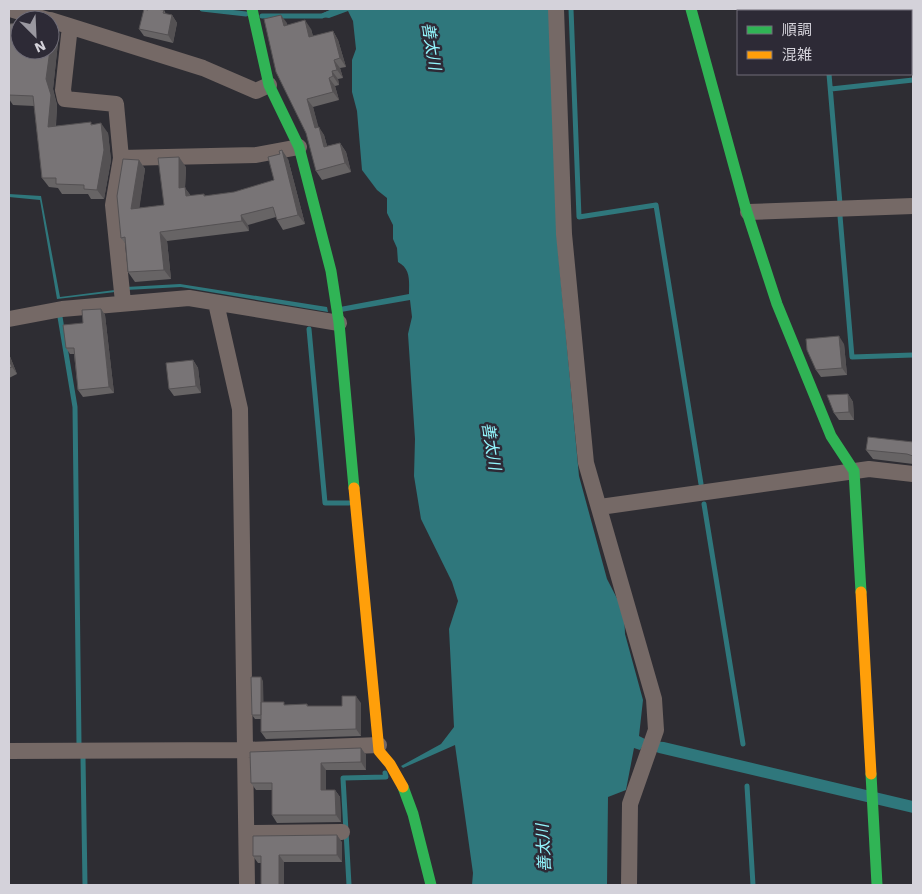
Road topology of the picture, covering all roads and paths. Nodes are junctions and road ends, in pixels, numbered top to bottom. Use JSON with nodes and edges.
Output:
{"nodes":[{"id":1,"x":252,"y":9,"type":"edge"},
{"id":2,"x":556,"y":9,"type":"edge"},
{"id":3,"x":691,"y":9,"type":"edge"},
{"id":4,"x":60,"y":23,"type":"edge"},
{"id":5,"x":70,"y":26,"type":"junction"},
{"id":6,"x":269,"y":85,"type":"junction"},
{"id":7,"x":300,"y":147,"type":"junction"},
{"id":8,"x":121,"y":158,"type":"junction"},
{"id":9,"x":913,"y":206,"type":"edge"},
{"id":10,"x":748,"y":212,"type":"junction"},
{"id":11,"x":123,"y":302,"type":"junction"},
{"id":12,"x":216,"y":303,"type":"junction"},
{"id":13,"x":9,"y":319,"type":"edge"},
{"id":14,"x":339,"y":323,"type":"junction"},
{"id":15,"x":854,"y":471,"type":"junction"},
{"id":16,"x":913,"y":474,"type":"edge"},
{"id":17,"x":600,"y":507,"type":"junction"},
{"id":18,"x":379,"y":745,"type":"junction"},
{"id":19,"x":246,"y":750,"type":"junction"},
{"id":20,"x":9,"y":751,"type":"edge"},
{"id":21,"x":342,"y":832,"type":"dead end"},
{"id":22,"x":247,"y":833,"type":"junction"},
{"id":23,"x":247,"y":885,"type":"edge"},
{"id":24,"x":431,"y":885,"type":"edge"},
{"id":25,"x":629,"y":885,"type":"edge"},
{"id":26,"x":877,"y":885,"type":"edge"}],
"edges":[{"from":1,"to":6,"type":"street"},
{"from":2,"to":17,"type":"street"},
{"from":3,"to":10,"type":"street"},
{"from":4,"to":5,"type":"street"},
{"from":5,"to":6,"type":"street"},
{"from":5,"to":8,"type":"street"},
{"from":6,"to":7,"type":"street"},
{"from":7,"to":8,"type":"street"},
{"from":7,"to":14,"type":"street"},
{"from":8,"to":11,"type":"street"},
{"from":9,"to":10,"type":"street"},
{"from":10,"to":15,"type":"street"},
{"from":11,"to":12,"type":"street"},
{"from":11,"to":13,"type":"street"},
{"from":12,"to":14,"type":"street"},
{"from":12,"to":19,"type":"street"},
{"from":14,"to":18,"type":"street"},
{"from":15,"to":16,"type":"street"},
{"from":15,"to":17,"type":"street"},
{"from":15,"to":26,"type":"street"},
{"from":17,"to":25,"type":"street"},
{"from":18,"to":19,"type":"street"},
{"from":18,"to":24,"type":"street"},
{"from":19,"to":20,"type":"street"},
{"from":19,"to":22,"type":"street"},
{"from":21,"to":22,"type":"street"},
{"from":22,"to":23,"type":"street"}]}
